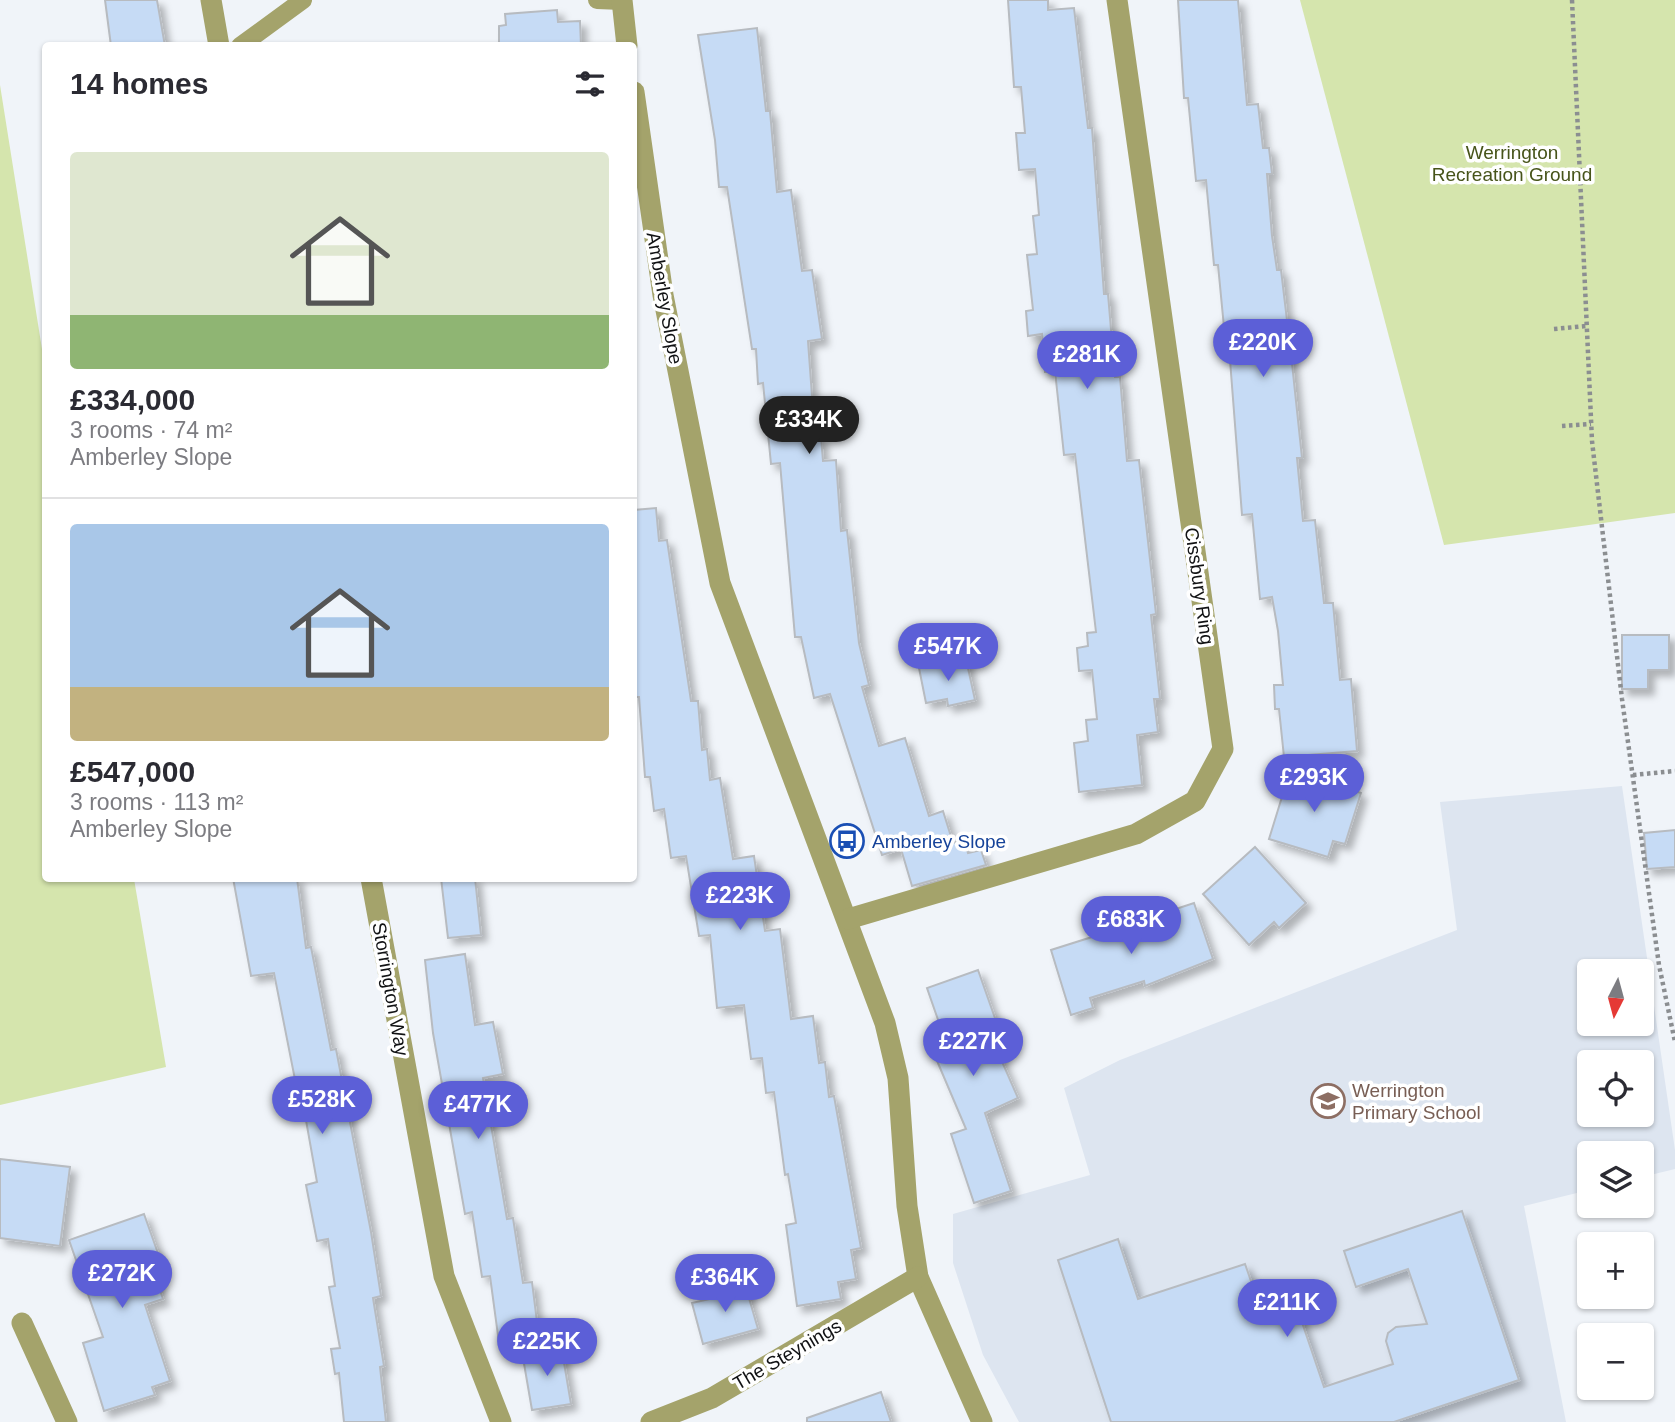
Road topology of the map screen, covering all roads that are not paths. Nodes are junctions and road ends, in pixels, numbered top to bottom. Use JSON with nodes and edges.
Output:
{"nodes":[{"id":1,"x":211,"y":0,"type":"edge"},
{"id":2,"x":303,"y":0,"type":"edge"},
{"id":3,"x":597,"y":0,"type":"edge"},
{"id":4,"x":622,"y":0,"type":"edge"},
{"id":5,"x":1117,"y":0,"type":"edge"},
{"id":6,"x":218,"y":42,"type":"edge"},
{"id":7,"x":245,"y":42,"type":"edge"},
{"id":8,"x":627,"y":42,"type":"edge"},
{"id":9,"x":637,"y":113,"type":"edge"},
{"id":10,"x":372,"y":882,"type":"edge"},
{"id":11,"x":848,"y":919,"type":"junction"},
{"id":12,"x":918,"y":1277,"type":"junction"},
{"id":13,"x":22,"y":1323,"type":"dead end"},
{"id":14,"x":66,"y":1422,"type":"edge"},
{"id":15,"x":501,"y":1422,"type":"edge"},
{"id":16,"x":651,"y":1422,"type":"edge"},
{"id":17,"x":982,"y":1422,"type":"edge"}],
"edges":[{"from":1,"to":6,"type":"street"},
{"from":2,"to":7,"type":"lane"},
{"from":3,"to":4,"type":"lane"},
{"from":4,"to":8,"type":"street"},
{"from":5,"to":11,"type":"street","name":"Cissbury Ring"},
{"from":9,"to":11,"type":"street","name":"Amberley Slope"},
{"from":10,"to":15,"type":"street","name":"Storrington Way"},
{"from":11,"to":12,"type":"street","name":"Amberley Slope"},
{"from":12,"to":16,"type":"street","name":"The Steynings"},
{"from":12,"to":17,"type":"street","name":"Amberley Slope"},
{"from":13,"to":14,"type":"street"}]}
